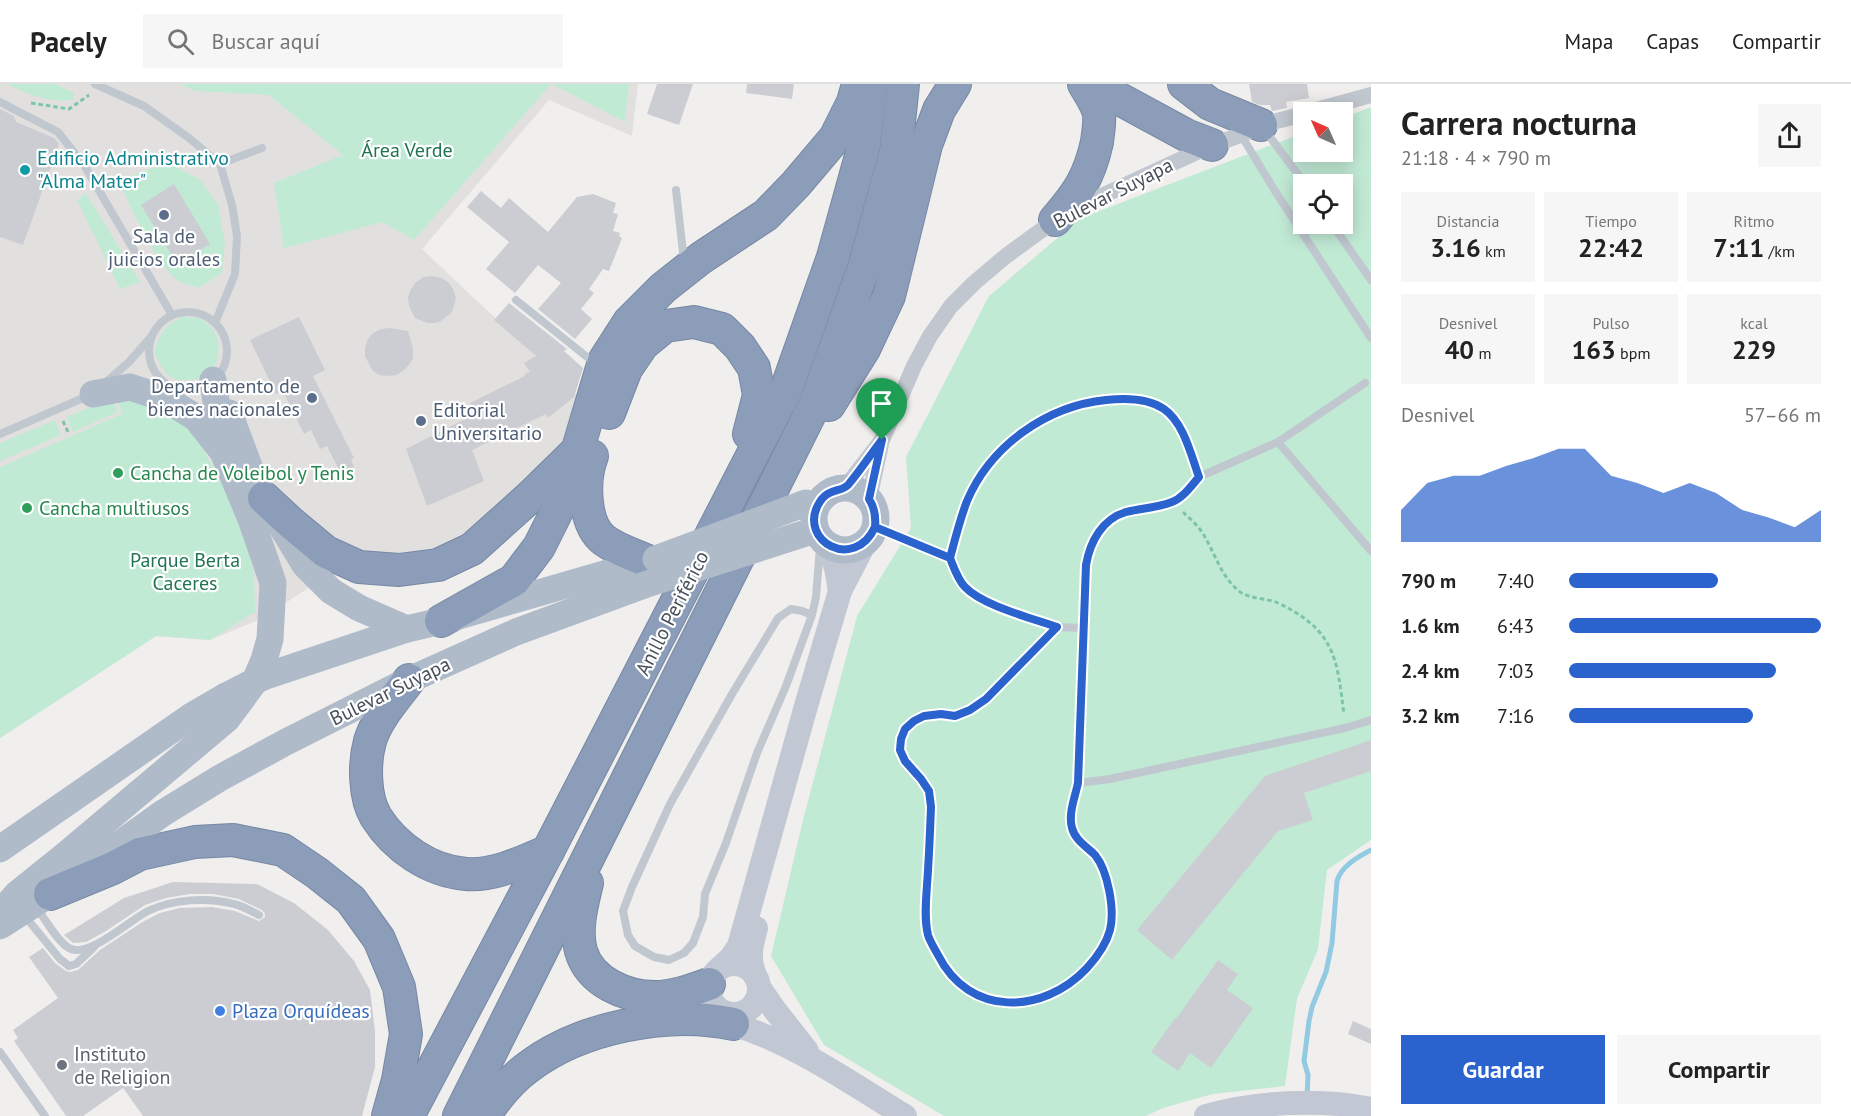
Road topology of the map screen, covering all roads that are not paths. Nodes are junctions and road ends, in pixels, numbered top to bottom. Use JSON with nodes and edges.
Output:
{"nodes":[{"id":1,"x":858,"y":84,"type":"edge"},
{"id":2,"x":871,"y":84,"type":"edge"},
{"id":3,"x":903,"y":84,"type":"edge"},
{"id":4,"x":956,"y":84,"type":"edge"},
{"id":5,"x":1084,"y":84,"type":"edge"},
{"id":6,"x":1092,"y":84,"type":"edge"},
{"id":7,"x":1184,"y":84,"type":"edge"},
{"id":8,"x":98,"y":85,"type":"edge"},
{"id":9,"x":1371,"y":95,"type":"edge"},
{"id":10,"x":0,"y":102,"type":"edge"},
{"id":11,"x":1345,"y":102,"type":"edge"},
{"id":12,"x":1293,"y":118,"type":"edge"},
{"id":13,"x":1238,"y":135,"type":"junction"},
{"id":14,"x":262,"y":148,"type":"dead end"},
{"id":15,"x":220,"y":164,"type":"junction"},
{"id":16,"x":1293,"y":175,"type":"edge"},
{"id":17,"x":676,"y":190,"type":"dead end"},
{"id":18,"x":1055,"y":220,"type":"junction"},
{"id":19,"x":1339,"y":234,"type":"edge"},
{"id":20,"x":686,"y":270,"type":"junction"},
{"id":21,"x":1371,"y":280,"type":"edge"},
{"id":22,"x":516,"y":300,"type":"dead end"},
{"id":23,"x":172,"y":315,"type":"junction"},
{"id":24,"x":215,"y":323,"type":"junction"},
{"id":25,"x":151,"y":337,"type":"junction"},
{"id":26,"x":1371,"y":338,"type":"edge"},
{"id":27,"x":602,"y":369,"type":"junction"},
{"id":28,"x":217,"y":376,"type":"junction"},
{"id":29,"x":1365,"y":383,"type":"dead end"},
{"id":30,"x":93,"y":394,"type":"junction"},
{"id":31,"x":0,"y":434,"type":"edge"},
{"id":32,"x":882,"y":440,"type":"junction"},
{"id":33,"x":1278,"y":442,"type":"junction"},
{"id":34,"x":577,"y":450,"type":"junction"},
{"id":35,"x":223,"y":452,"type":"junction"},
{"id":36,"x":1199,"y":477,"type":"junction"},
{"id":37,"x":774,"y":486,"type":"junction"},
{"id":38,"x":836,"y":496,"type":"junction"},
{"id":39,"x":264,"y":498,"type":"junction"},
{"id":40,"x":731,"y":501,"type":"junction"},
{"id":41,"x":870,"y":535,"type":"junction"},
{"id":42,"x":817,"y":536,"type":"junction"},
{"id":43,"x":1371,"y":551,"type":"edge"},
{"id":44,"x":950,"y":558,"type":"junction"},
{"id":45,"x":650,"y":568,"type":"junction"},
{"id":46,"x":840,"y":591,"type":"junction"},
{"id":47,"x":812,"y":615,"type":"junction"},
{"id":48,"x":441,"y":621,"type":"junction"},
{"id":49,"x":1057,"y":627,"type":"junction"},
{"id":50,"x":1083,"y":627,"type":"junction"},
{"id":51,"x":407,"y":629,"type":"junction"},
{"id":52,"x":410,"y":680,"type":"junction"},
{"id":53,"x":806,"y":706,"type":"junction"},
{"id":54,"x":1371,"y":720,"type":"edge"},
{"id":55,"x":1078,"y":783,"type":"junction"},
{"id":56,"x":594,"y":846,"type":"junction"},
{"id":57,"x":0,"y":849,"type":"edge"},
{"id":58,"x":548,"y":851,"type":"junction"},
{"id":59,"x":18,"y":907,"type":"edge"},
{"id":60,"x":259,"y":915,"type":"dead end"},
{"id":61,"x":96,"y":944,"type":"junction"},
{"id":62,"x":715,"y":976,"type":"junction"},
{"id":63,"x":757,"y":981,"type":"junction"},
{"id":64,"x":774,"y":1009,"type":"junction"},
{"id":65,"x":736,"y":1022,"type":"junction"},
{"id":66,"x":0,"y":1052,"type":"edge"},
{"id":67,"x":816,"y":1061,"type":"junction"},
{"id":68,"x":1368,"y":1108,"type":"edge"},
{"id":69,"x":1214,"y":1114,"type":"edge"},
{"id":70,"x":45,"y":1116,"type":"edge"},
{"id":71,"x":388,"y":1116,"type":"edge"},
{"id":72,"x":408,"y":1116,"type":"edge"},
{"id":73,"x":459,"y":1116,"type":"edge"},
{"id":74,"x":484,"y":1116,"type":"edge"},
{"id":75,"x":905,"y":1116,"type":"edge"}],
"edges":[{"from":1,"to":20,"type":"highway"},
{"from":2,"to":40,"type":"highway","name":"Anillo Periférico"},
{"from":3,"to":37,"type":"highway","name":"Anillo Periférico"},
{"from":4,"to":37,"type":"highway"},
{"from":5,"to":18,"type":"highway"},
{"from":6,"to":13,"type":"highway"},
{"from":7,"to":13,"type":"highway"},
{"from":8,"to":15,"type":"lane"},
{"from":9,"to":11,"type":"street"},
{"from":10,"to":23,"type":"lane"},
{"from":12,"to":13,"type":"street","name":"Bulevar Suyapa"},
{"from":13,"to":16,"type":"lane"},
{"from":13,"to":18,"type":"street","name":"Bulevar Suyapa"},
{"from":13,"to":26,"type":"lane"},
{"from":14,"to":15,"type":"lane"},
{"from":15,"to":24,"type":"lane"},
{"from":17,"to":20,"type":"lane"},
{"from":18,"to":32,"type":"street","name":"Bulevar Suyapa"},
{"from":19,"to":21,"type":"lane"},
{"from":20,"to":27,"type":"highway"},
{"from":22,"to":27,"type":"lane"},
{"from":23,"to":24,"type":"lane"},
{"from":23,"to":25,"type":"lane"},
{"from":24,"to":28,"type":"lane"},
{"from":25,"to":28,"type":"lane"},
{"from":25,"to":30,"type":"lane"},
{"from":27,"to":34,"type":"highway"},
{"from":28,"to":35,"type":"main road"},
{"from":28,"to":39,"type":"main road"},
{"from":29,"to":33,"type":"lane"},
{"from":30,"to":31,"type":"lane"},
{"from":30,"to":35,"type":"main road"},
{"from":32,"to":38,"type":"street","name":"Bulevar Suyapa"},
{"from":32,"to":38,"type":"street","name":"Bulevar Suyapa"},
{"from":33,"to":36,"type":"lane"},
{"from":33,"to":43,"type":"lane"},
{"from":34,"to":39,"type":"highway"},
{"from":34,"to":48,"type":"highway"},
{"from":35,"to":59,"type":"main road"},
{"from":36,"to":44,"type":"lane"},
{"from":36,"to":50,"type":"lane"},
{"from":37,"to":56,"type":"highway","name":"Anillo Periférico"},
{"from":38,"to":41,"type":"main road"},
{"from":38,"to":42,"type":"main road"},
{"from":38,"to":45,"type":"main road","name":"Bulevar Suyapa","bridge":true},
{"from":39,"to":51,"type":"main road"},
{"from":40,"to":45,"type":"highway"},
{"from":40,"to":58,"type":"highway","name":"Anillo Periférico"},
{"from":41,"to":42,"type":"main road"},
{"from":41,"to":44,"type":"lane"},
{"from":41,"to":46,"type":"street"},
{"from":42,"to":45,"type":"main road","name":"Bulevar Suyapa","bridge":true},
{"from":42,"to":46,"type":"street"},
{"from":42,"to":47,"type":"lane"},
{"from":44,"to":49,"type":"lane"},
{"from":45,"to":48,"type":"main road","name":"Bulevar Suyapa"},
{"from":45,"to":52,"type":"main road","name":"Bulevar Suyapa"},
{"from":46,"to":53,"type":"street"},
{"from":47,"to":47,"type":"lane"},
{"from":48,"to":51,"type":"main road","name":"Bulevar Suyapa"},
{"from":49,"to":50,"type":"lane"},
{"from":49,"to":55,"type":"lane"},
{"from":50,"to":55,"type":"lane"},
{"from":51,"to":57,"type":"main road","name":"Bulevar Suyapa","bridge":true},
{"from":52,"to":58,"type":"highway"},
{"from":52,"to":59,"type":"main road","name":"Bulevar Suyapa"},
{"from":53,"to":62,"type":"street"},
{"from":53,"to":63,"type":"street"},
{"from":54,"to":55,"type":"lane"},
{"from":56,"to":62,"type":"highway"},
{"from":56,"to":73,"type":"highway","name":"Anillo Periférico"},
{"from":58,"to":72,"type":"highway","name":"Anillo Periférico"},
{"from":59,"to":61,"type":"lane"},
{"from":59,"to":61,"type":"lane"},
{"from":59,"to":71,"type":"highway"},
{"from":60,"to":61,"type":"lane"},
{"from":62,"to":63,"type":"street"},
{"from":62,"to":65,"type":"street"},
{"from":63,"to":64,"type":"street"},
{"from":63,"to":65,"type":"street"},
{"from":64,"to":65,"type":"street"},
{"from":64,"to":67,"type":"street"},
{"from":65,"to":67,"type":"street"},
{"from":65,"to":74,"type":"highway"},
{"from":66,"to":70,"type":"lane"},
{"from":67,"to":75,"type":"street"},
{"from":68,"to":69,"type":"street"}]}
